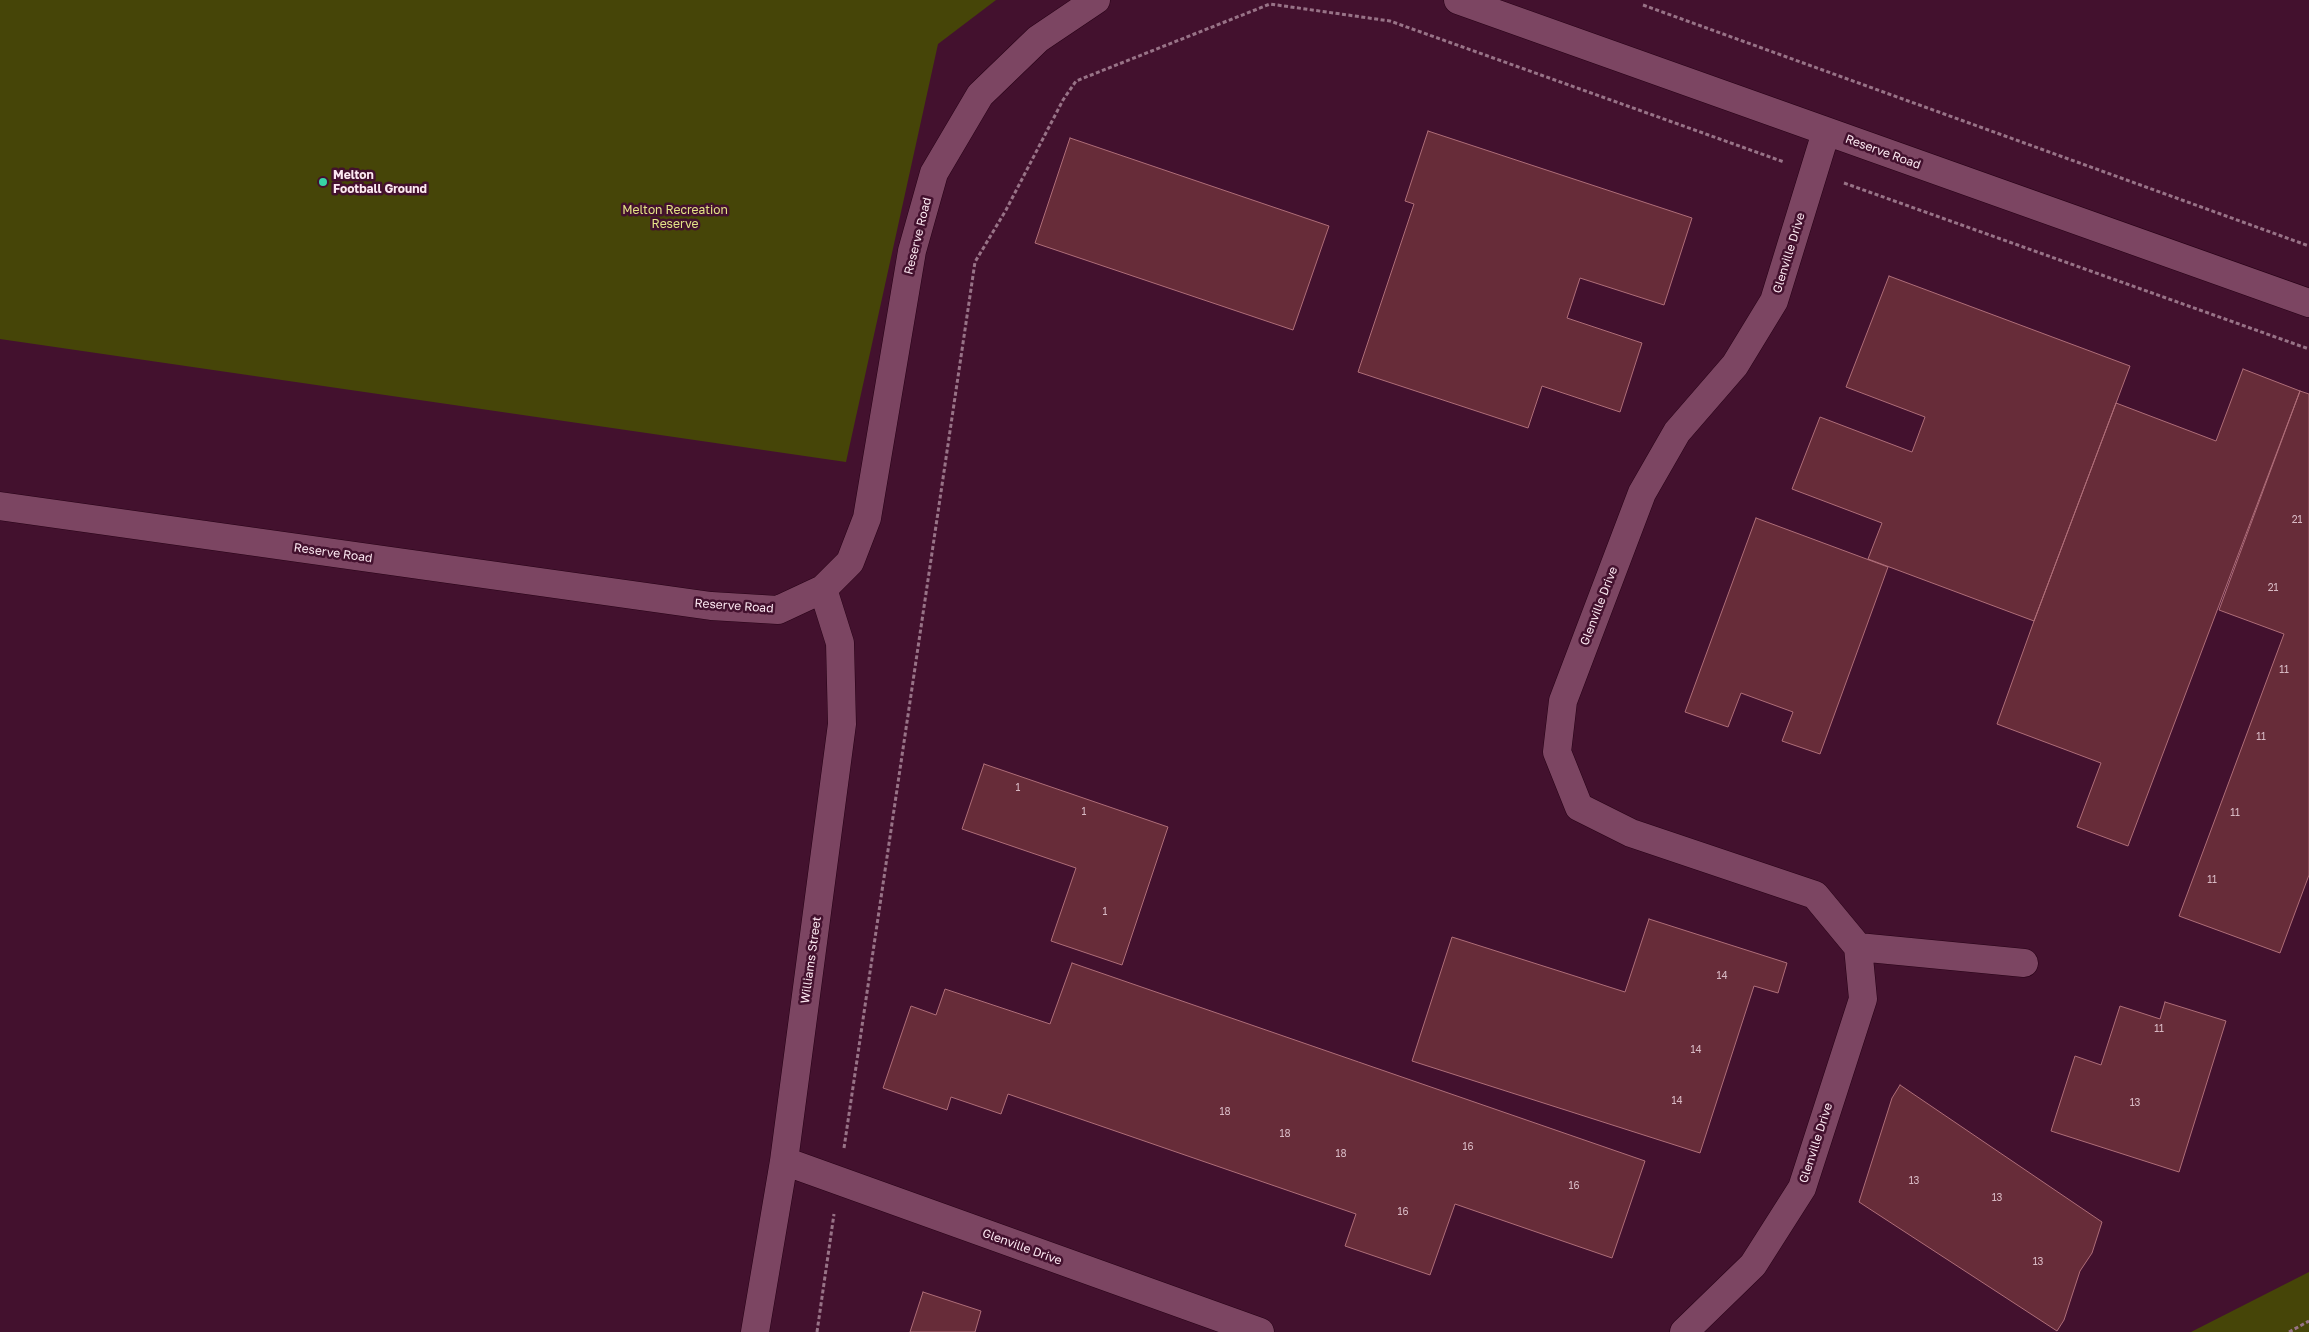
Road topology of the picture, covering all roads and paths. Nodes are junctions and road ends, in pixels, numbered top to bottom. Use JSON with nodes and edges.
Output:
{"nodes":[{"id":1,"x":1096,"y":0,"type":"edge"},
{"id":2,"x":1458,"y":0,"type":"edge"},
{"id":3,"x":1643,"y":5,"type":"dead end"},
{"id":4,"x":1826,"y":132,"type":"junction"},
{"id":5,"x":1813,"y":172,"type":"junction"},
{"id":6,"x":2309,"y":246,"type":"edge"},
{"id":7,"x":2309,"y":303,"type":"edge"},
{"id":8,"x":2309,"y":349,"type":"edge"},
{"id":9,"x":0,"y":506,"type":"edge"},
{"id":10,"x":823,"y":589,"type":"junction"},
{"id":11,"x":1858,"y":947,"type":"junction"},
{"id":12,"x":2024,"y":963,"type":"dead end"},
{"id":13,"x":784,"y":1161,"type":"junction"},
{"id":14,"x":839,"y":1181,"type":"junction"},
{"id":15,"x":2309,"y":1321,"type":"edge"},
{"id":16,"x":755,"y":1332,"type":"edge"},
{"id":17,"x":817,"y":1332,"type":"edge"},
{"id":18,"x":1260,"y":1332,"type":"edge"},
{"id":19,"x":1684,"y":1332,"type":"edge"},
{"id":20,"x":2289,"y":1332,"type":"edge"}],
"edges":[{"from":1,"to":10,"type":"street","name":"Reserve Road"},
{"from":2,"to":4,"type":"street","name":"Reserve Road"},
{"from":3,"to":6,"type":"path"},
{"from":4,"to":5,"type":"street","name":"Glenville Drive"},
{"from":4,"to":7,"type":"street","name":"Reserve Road"},
{"from":5,"to":8,"type":"path"},
{"from":5,"to":11,"type":"street","name":"Glenville Drive"},
{"from":5,"to":14,"type":"path"},
{"from":9,"to":10,"type":"street","name":"Reserve Road"},
{"from":10,"to":13,"type":"street","name":"Williams Street"},
{"from":11,"to":12,"type":"street"},
{"from":11,"to":19,"type":"street","name":"Glenville Drive"},
{"from":13,"to":14,"type":"street","name":"Glenville Drive"},
{"from":13,"to":16,"type":"street","name":"Williams Street"},
{"from":14,"to":17,"type":"path"},
{"from":14,"to":18,"type":"street","name":"Glenville Drive"},
{"from":15,"to":20,"type":"path"}]}
